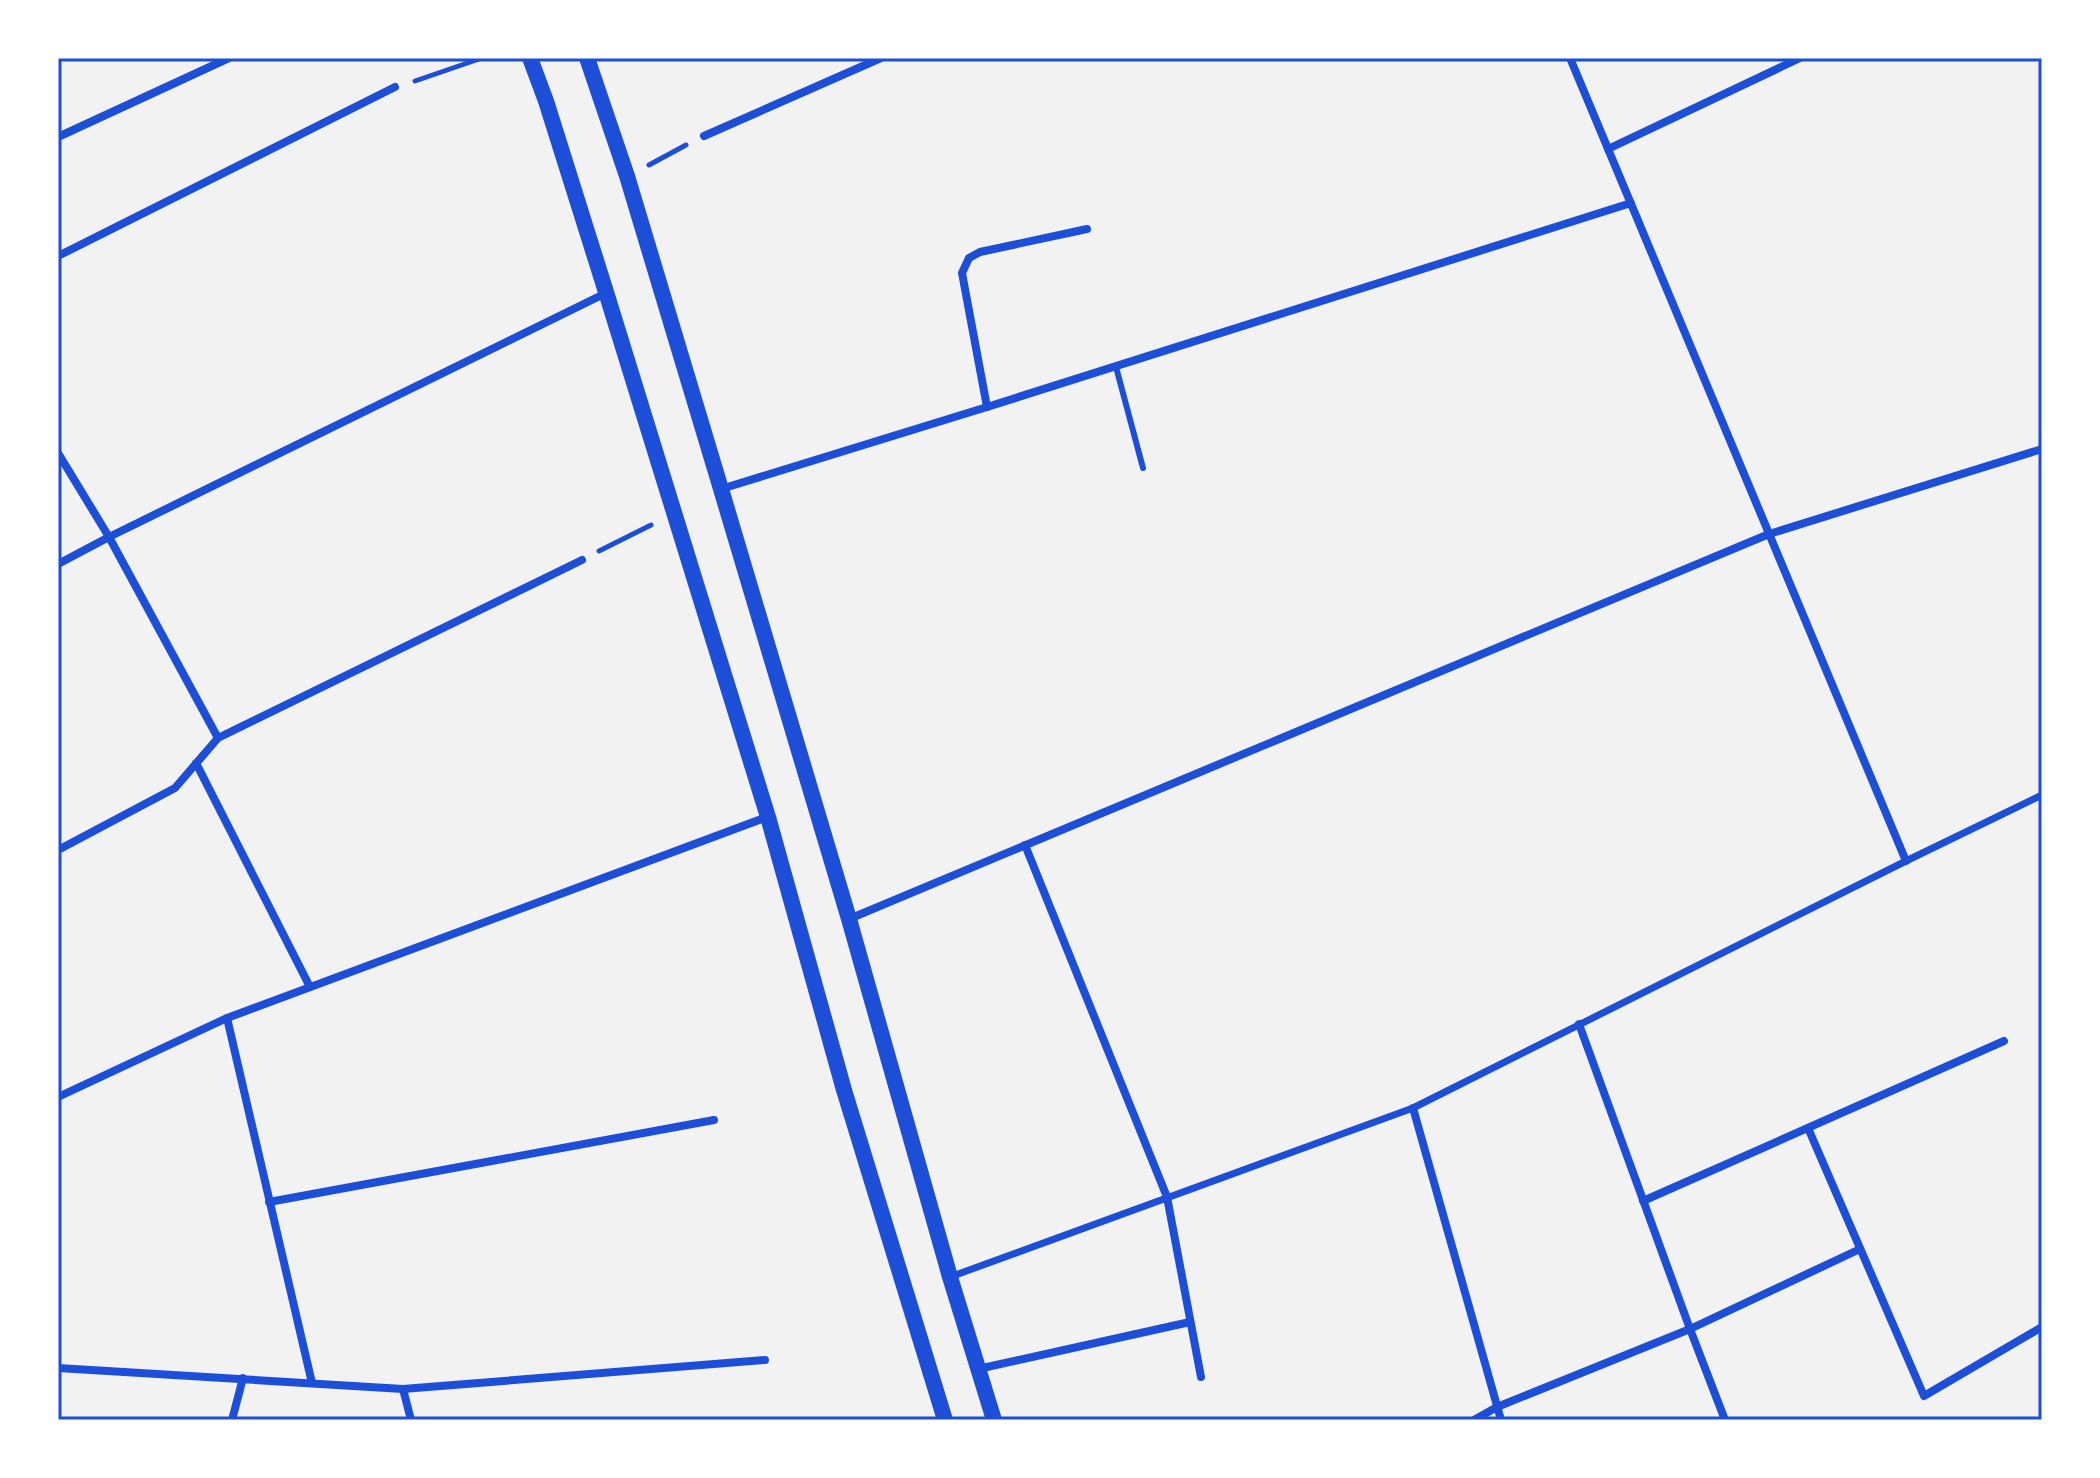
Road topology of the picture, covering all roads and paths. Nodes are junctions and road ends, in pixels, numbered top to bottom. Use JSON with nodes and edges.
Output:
{"nodes":[{"id":1,"x":229,"y":58,"type":"edge"},
{"id":2,"x":482,"y":58,"type":"edge"},
{"id":3,"x":530,"y":58,"type":"edge"},
{"id":4,"x":587,"y":58,"type":"edge"},
{"id":5,"x":881,"y":58,"type":"edge"},
{"id":6,"x":1570,"y":58,"type":"edge"},
{"id":7,"x":1800,"y":58,"type":"edge"},
{"id":8,"x":395,"y":87,"type":"joint"},
{"id":9,"x":704,"y":136,"type":"joint"},
{"id":10,"x":58,"y":137,"type":"edge"},
{"id":11,"x":1608,"y":149,"type":"junction"},
{"id":12,"x":627,"y":176,"type":"junction"},
{"id":13,"x":1631,"y":203,"type":"junction"},
{"id":14,"x":1087,"y":229,"type":"dead end"},
{"id":15,"x":58,"y":256,"type":"edge"},
{"id":16,"x":606,"y":292,"type":"junction"},
{"id":17,"x":1116,"y":367,"type":"junction"},
{"id":18,"x":987,"y":407,"type":"junction"},
{"id":19,"x":2042,"y":449,"type":"edge"},
{"id":20,"x":58,"y":453,"type":"edge"},
{"id":21,"x":1143,"y":468,"type":"dead end"},
{"id":22,"x":721,"y":489,"type":"junction"},
{"id":23,"x":673,"y":514,"type":"junction"},
{"id":24,"x":1769,"y":534,"type":"junction"},
{"id":25,"x":109,"y":537,"type":"junction"},
{"id":26,"x":582,"y":560,"type":"joint"},
{"id":27,"x":58,"y":564,"type":"edge"},
{"id":28,"x":218,"y":738,"type":"junction"},
{"id":29,"x":196,"y":763,"type":"junction"},
{"id":30,"x":2042,"y":795,"type":"edge"},
{"id":31,"x":768,"y":817,"type":"junction"},
{"id":32,"x":1025,"y":845,"type":"junction"},
{"id":33,"x":58,"y":850,"type":"edge"},
{"id":34,"x":1906,"y":861,"type":"junction"},
{"id":35,"x":849,"y":919,"type":"junction"},
{"id":36,"x":310,"y":987,"type":"junction"},
{"id":37,"x":227,"y":1018,"type":"junction"},
{"id":38,"x":1579,"y":1024,"type":"junction"},
{"id":39,"x":2004,"y":1041,"type":"dead end"},
{"id":40,"x":58,"y":1097,"type":"edge"},
{"id":41,"x":1413,"y":1108,"type":"junction"},
{"id":42,"x":714,"y":1120,"type":"dead end"},
{"id":43,"x":1808,"y":1128,"type":"junction"},
{"id":44,"x":1167,"y":1197,"type":"junction"},
{"id":45,"x":1643,"y":1201,"type":"junction"},
{"id":46,"x":269,"y":1202,"type":"junction"},
{"id":47,"x":1860,"y":1249,"type":"junction"},
{"id":48,"x":950,"y":1277,"type":"junction"},
{"id":49,"x":1190,"y":1322,"type":"junction"},
{"id":50,"x":2042,"y":1327,"type":"edge"},
{"id":51,"x":1690,"y":1329,"type":"junction"},
{"id":52,"x":765,"y":1360,"type":"dead end"},
{"id":53,"x":58,"y":1368,"type":"edge"},
{"id":54,"x":978,"y":1369,"type":"junction"},
{"id":55,"x":1201,"y":1377,"type":"dead end"},
{"id":56,"x":243,"y":1378,"type":"junction"},
{"id":57,"x":312,"y":1383,"type":"junction"},
{"id":58,"x":403,"y":1389,"type":"junction"},
{"id":59,"x":1497,"y":1407,"type":"junction"},
{"id":60,"x":232,"y":1420,"type":"edge"},
{"id":61,"x":411,"y":1420,"type":"edge"},
{"id":62,"x":945,"y":1420,"type":"edge"},
{"id":63,"x":994,"y":1420,"type":"edge"},
{"id":64,"x":1474,"y":1420,"type":"edge"},
{"id":65,"x":1501,"y":1420,"type":"edge"},
{"id":66,"x":1725,"y":1420,"type":"edge"}],
"edges":[{"from":1,"to":10,"type":"street"},
{"from":2,"to":8,"type":"path"},
{"from":3,"to":16,"type":"main road"},
{"from":4,"to":12,"type":"main road"},
{"from":5,"to":9,"type":"street"},
{"from":6,"to":11,"type":"street"},
{"from":7,"to":11,"type":"street"},
{"from":8,"to":15,"type":"street"},
{"from":9,"to":12,"type":"path"},
{"from":11,"to":13,"type":"street"},
{"from":12,"to":22,"type":"main road"},
{"from":13,"to":17,"type":"street"},
{"from":13,"to":24,"type":"street"},
{"from":14,"to":18,"type":"street"},
{"from":16,"to":23,"type":"main road"},
{"from":16,"to":25,"type":"street"},
{"from":17,"to":18,"type":"street"},
{"from":17,"to":21,"type":"lane"},
{"from":18,"to":22,"type":"street"},
{"from":19,"to":24,"type":"street"},
{"from":20,"to":25,"type":"street"},
{"from":22,"to":35,"type":"main road"},
{"from":23,"to":26,"type":"path"},
{"from":23,"to":31,"type":"main road"},
{"from":24,"to":32,"type":"street"},
{"from":24,"to":34,"type":"street"},
{"from":25,"to":27,"type":"street"},
{"from":25,"to":28,"type":"street"},
{"from":26,"to":28,"type":"street"},
{"from":28,"to":29,"type":"street"},
{"from":29,"to":33,"type":"street"},
{"from":29,"to":36,"type":"street"},
{"from":30,"to":34,"type":"street"},
{"from":31,"to":36,"type":"street"},
{"from":31,"to":62,"type":"main road"},
{"from":32,"to":35,"type":"street"},
{"from":32,"to":44,"type":"street"},
{"from":34,"to":38,"type":"street"},
{"from":35,"to":48,"type":"main road"},
{"from":36,"to":37,"type":"street"},
{"from":37,"to":40,"type":"street"},
{"from":37,"to":46,"type":"street"},
{"from":38,"to":41,"type":"street"},
{"from":38,"to":45,"type":"street"},
{"from":39,"to":43,"type":"street"},
{"from":41,"to":44,"type":"street"},
{"from":41,"to":59,"type":"street"},
{"from":42,"to":46,"type":"street"},
{"from":43,"to":45,"type":"street"},
{"from":43,"to":47,"type":"street"},
{"from":44,"to":48,"type":"street"},
{"from":44,"to":49,"type":"street"},
{"from":45,"to":51,"type":"street"},
{"from":46,"to":57,"type":"street"},
{"from":47,"to":50,"type":"street"},
{"from":47,"to":51,"type":"street"},
{"from":48,"to":54,"type":"main road"},
{"from":49,"to":54,"type":"street"},
{"from":49,"to":55,"type":"street"},
{"from":51,"to":59,"type":"street"},
{"from":51,"to":66,"type":"street"},
{"from":52,"to":58,"type":"street"},
{"from":53,"to":56,"type":"street"},
{"from":54,"to":63,"type":"main road"},
{"from":56,"to":57,"type":"street"},
{"from":56,"to":60,"type":"street"},
{"from":57,"to":58,"type":"street"},
{"from":58,"to":61,"type":"street"},
{"from":59,"to":64,"type":"street"},
{"from":59,"to":65,"type":"street"}]}
